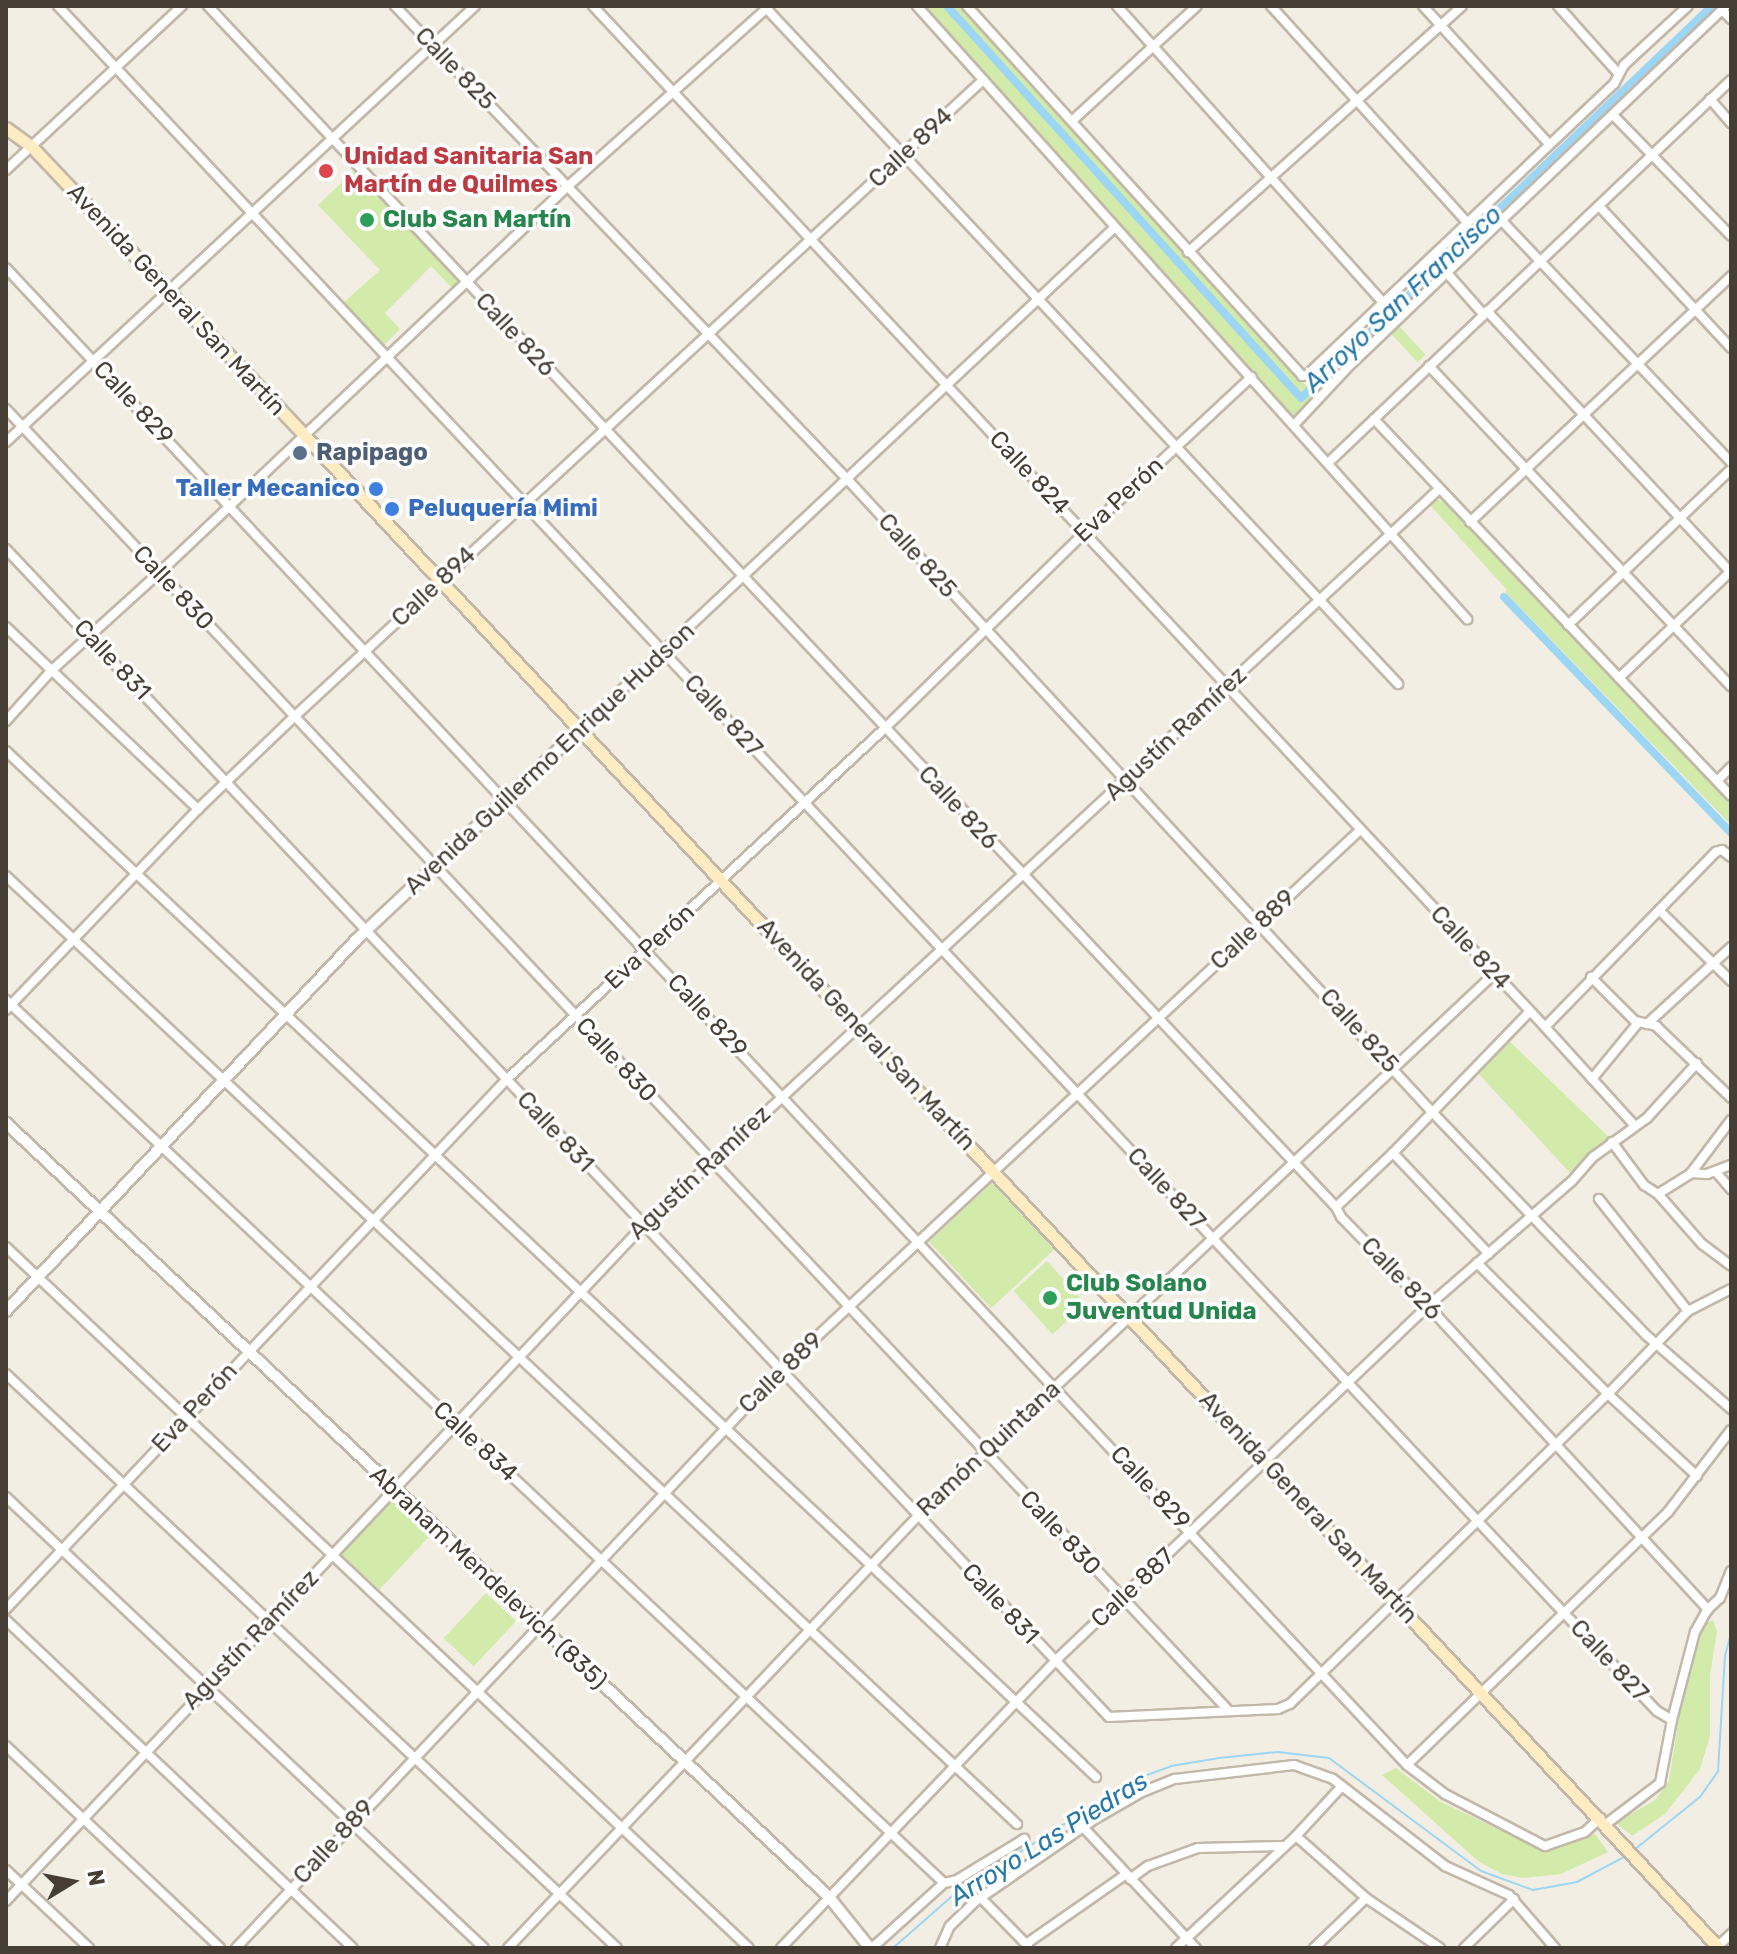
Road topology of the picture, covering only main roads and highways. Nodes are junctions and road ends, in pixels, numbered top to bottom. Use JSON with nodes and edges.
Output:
{"nodes":[{"id":1,"x":6,"y":118,"type":"edge"},
{"id":2,"x":6,"y":128,"type":"edge"},
{"id":3,"x":31,"y":146,"type":"junction"},
{"id":4,"x":1718,"y":1947,"type":"edge"}],
"edges":[{"from":1,"to":3,"type":"main road"},
{"from":2,"to":3,"type":"main road","name":"Avenida General San Martín"},
{"from":3,"to":4,"type":"main road","name":"Avenida General San Martín"}]}
